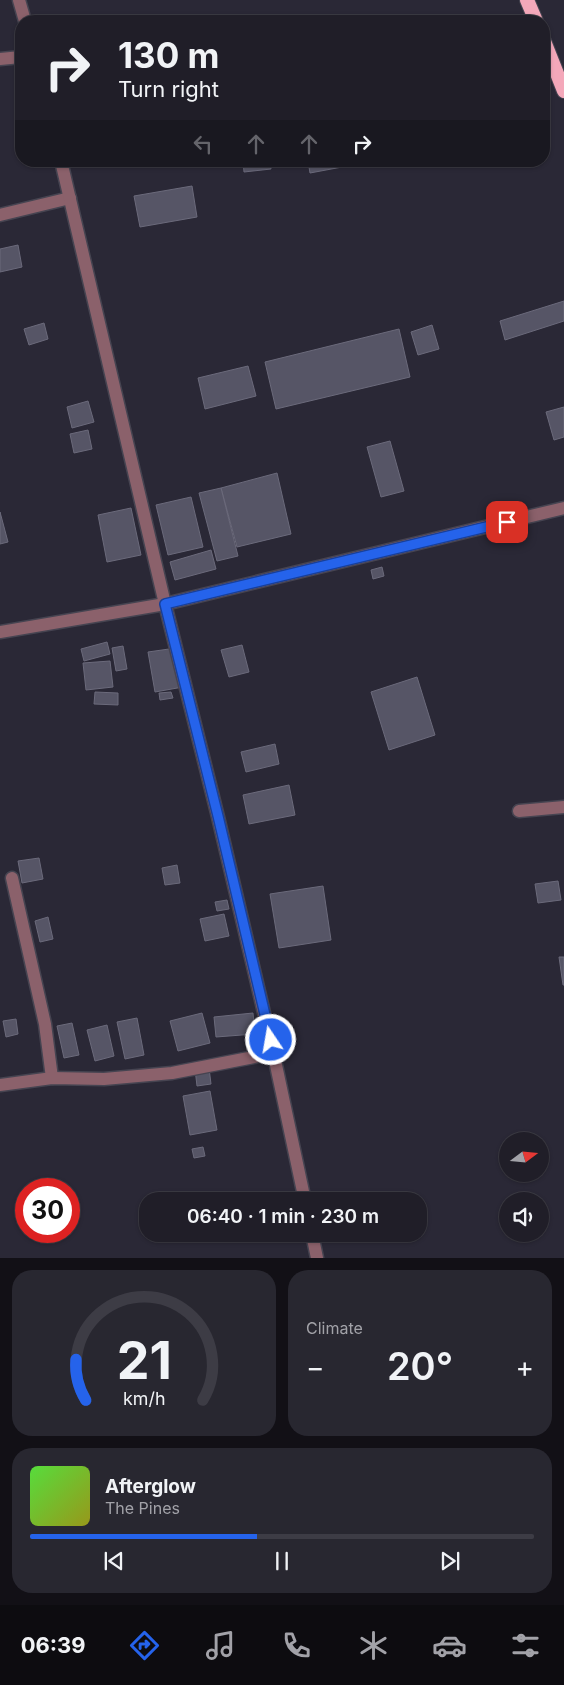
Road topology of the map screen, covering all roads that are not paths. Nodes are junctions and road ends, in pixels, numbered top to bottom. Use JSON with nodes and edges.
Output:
{"nodes":[{"id":1,"x":19,"y":0,"type":"edge"},
{"id":2,"x":527,"y":0,"type":"edge"},
{"id":3,"x":23,"y":15,"type":"edge"},
{"id":4,"x":533,"y":15,"type":"edge"},
{"id":5,"x":550,"y":56,"type":"edge"},
{"id":6,"x":15,"y":58,"type":"edge"},
{"id":7,"x":0,"y":59,"type":"edge"},
{"id":8,"x":564,"y":91,"type":"edge"},
{"id":9,"x":62,"y":167,"type":"edge"},
{"id":10,"x":70,"y":198,"type":"junction"},
{"id":11,"x":0,"y":215,"type":"edge"},
{"id":12,"x":564,"y":508,"type":"edge"},
{"id":13,"x":165,"y":604,"type":"junction"},
{"id":14,"x":0,"y":632,"type":"edge"},
{"id":15,"x":564,"y":807,"type":"edge"},
{"id":16,"x":519,"y":811,"type":"dead end"},
{"id":17,"x":12,"y":878,"type":"dead end"},
{"id":18,"x":273,"y":1051,"type":"junction"},
{"id":19,"x":52,"y":1078,"type":"junction"},
{"id":20,"x":0,"y":1086,"type":"edge"},
{"id":21,"x":303,"y":1192,"type":"edge"},
{"id":22,"x":314,"y":1242,"type":"edge"},
{"id":23,"x":317,"y":1258,"type":"edge"}],
"edges":[{"from":1,"to":3,"type":"street"},
{"from":2,"to":4,"type":"highway"},
{"from":5,"to":8,"type":"highway"},
{"from":6,"to":7,"type":"street"},
{"from":9,"to":10,"type":"street"},
{"from":10,"to":11,"type":"street"},
{"from":10,"to":13,"type":"street"},
{"from":12,"to":13,"type":"street"},
{"from":13,"to":14,"type":"street"},
{"from":13,"to":18,"type":"street"},
{"from":15,"to":16,"type":"street"},
{"from":17,"to":19,"type":"street"},
{"from":18,"to":19,"type":"street"},
{"from":18,"to":21,"type":"street"},
{"from":19,"to":20,"type":"street"},
{"from":22,"to":23,"type":"street"}]}
